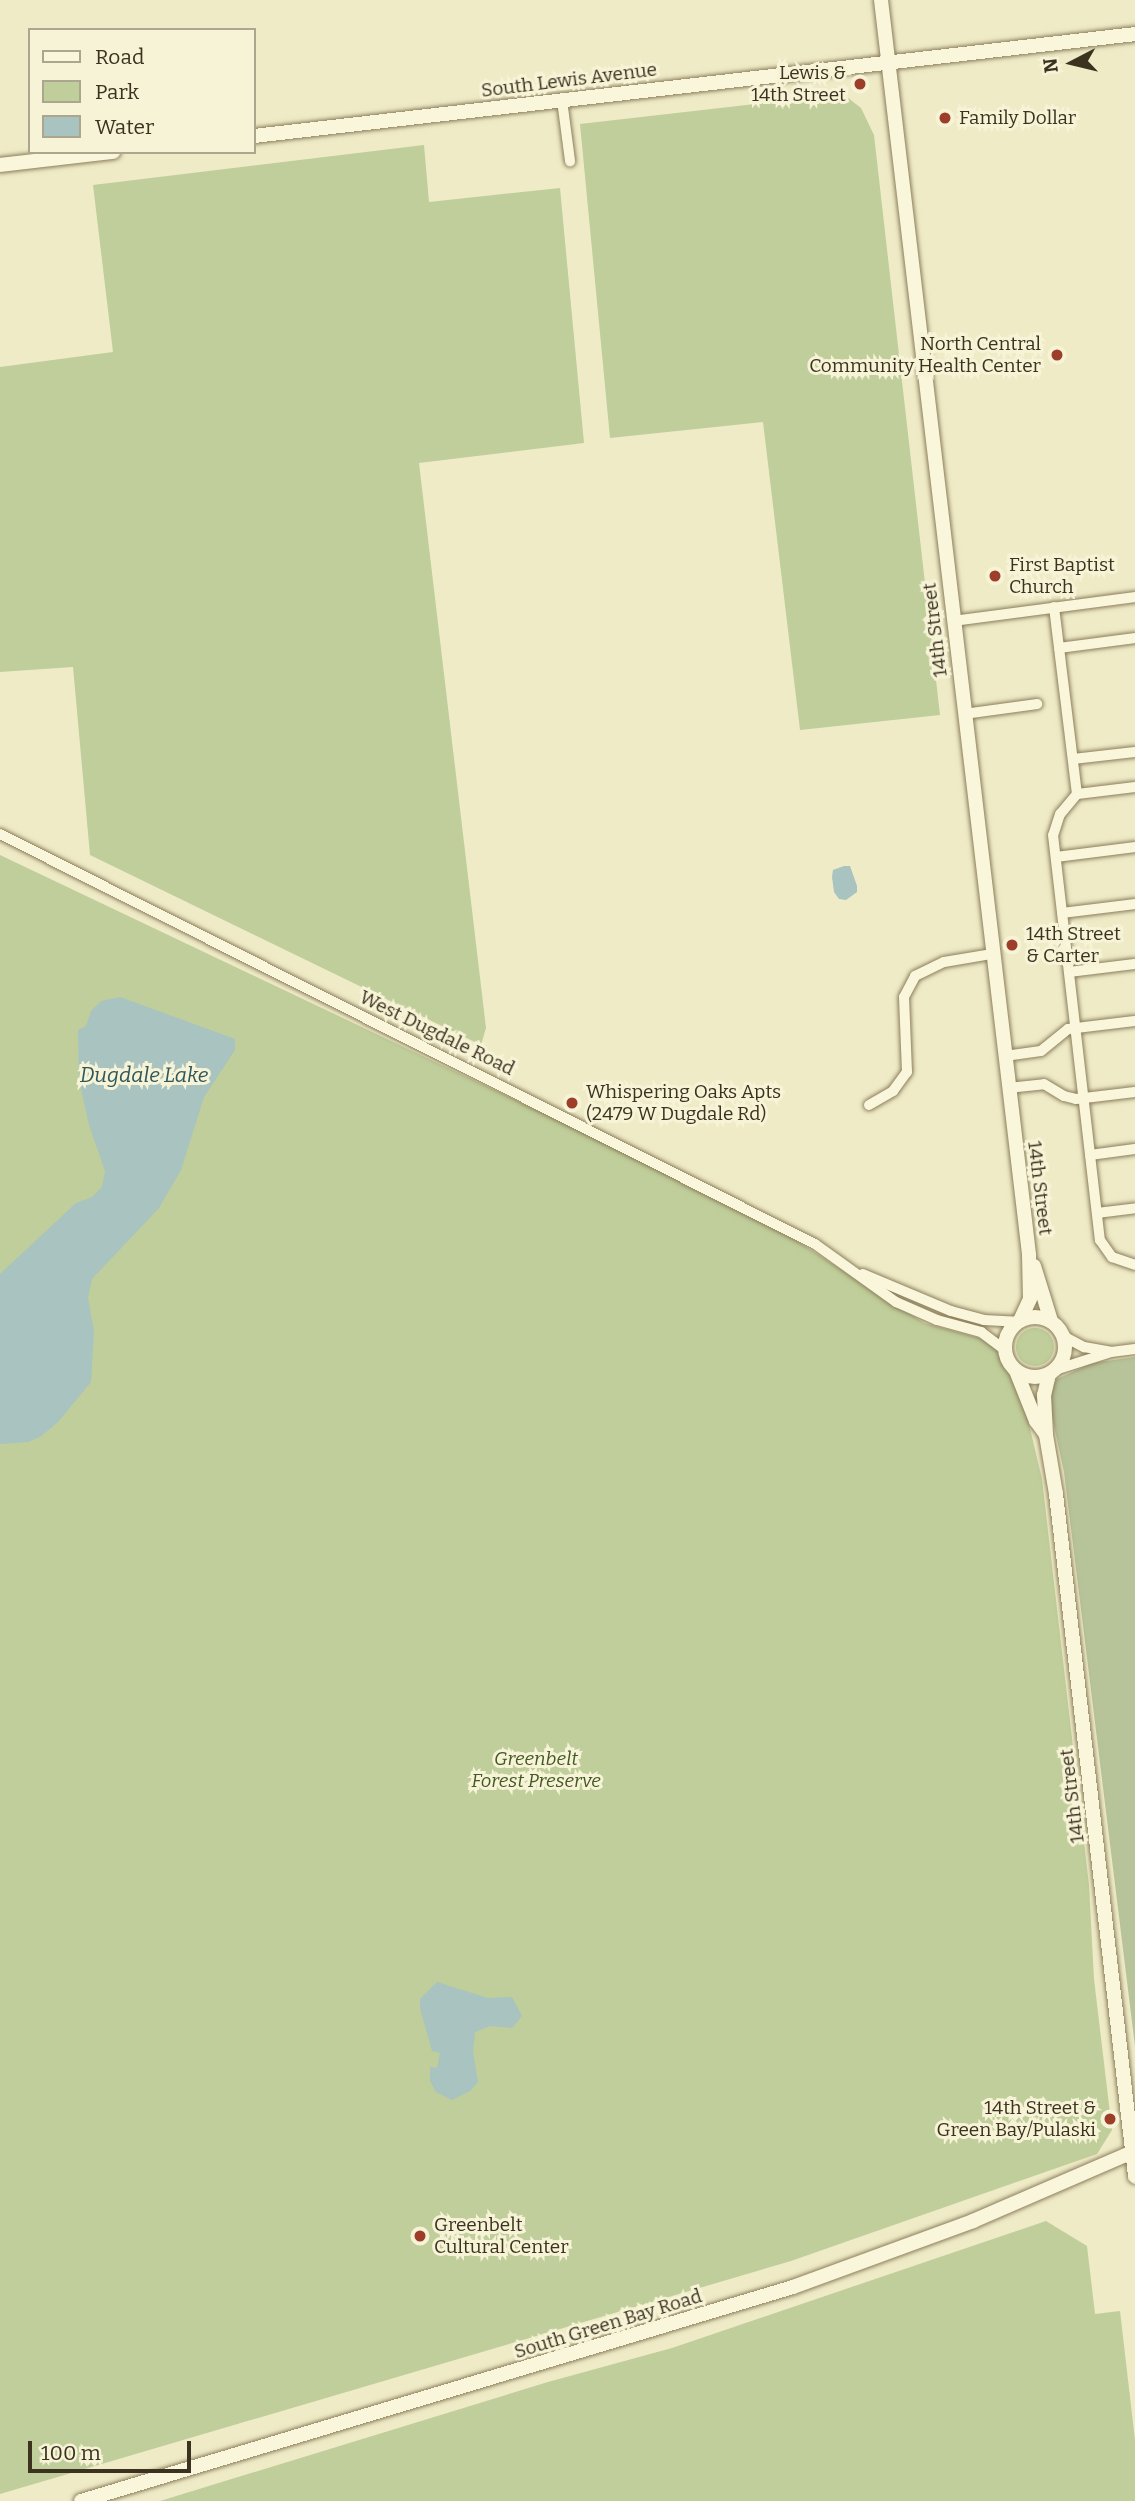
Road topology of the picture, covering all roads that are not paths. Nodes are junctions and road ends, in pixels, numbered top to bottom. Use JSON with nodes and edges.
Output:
{"nodes":[{"id":1,"x":881,"y":0,"type":"edge"},
{"id":2,"x":1135,"y":34,"type":"edge"},
{"id":3,"x":888,"y":62,"type":"junction"},
{"id":4,"x":562,"y":100,"type":"junction"},
{"id":5,"x":256,"y":136,"type":"edge"},
{"id":6,"x":96,"y":154,"type":"edge"},
{"id":7,"x":570,"y":161,"type":"dead end"},
{"id":8,"x":0,"y":165,"type":"edge"},
{"id":9,"x":1135,"y":597,"type":"edge"},
{"id":10,"x":1054,"y":607,"type":"junction"},
{"id":11,"x":953,"y":621,"type":"junction"},
{"id":12,"x":1135,"y":638,"type":"edge"},
{"id":13,"x":1059,"y":648,"type":"junction"},
{"id":14,"x":1037,"y":704,"type":"dead end"},
{"id":15,"x":964,"y":714,"type":"junction"},
{"id":16,"x":1135,"y":752,"type":"edge"},
{"id":17,"x":1073,"y":759,"type":"junction"},
{"id":18,"x":1135,"y":788,"type":"edge"},
{"id":19,"x":1077,"y":794,"type":"junction"},
{"id":20,"x":0,"y":834,"type":"edge"},
{"id":21,"x":1135,"y":847,"type":"edge"},
{"id":22,"x":1056,"y":858,"type":"junction"},
{"id":23,"x":1135,"y":904,"type":"edge"},
{"id":24,"x":1062,"y":913,"type":"junction"},
{"id":25,"x":992,"y":954,"type":"junction"},
{"id":26,"x":1135,"y":964,"type":"edge"},
{"id":27,"x":1069,"y":972,"type":"junction"},
{"id":28,"x":1135,"y":1021,"type":"edge"},
{"id":29,"x":1076,"y":1028,"type":"junction"},
{"id":30,"x":1004,"y":1056,"type":"junction"},
{"id":31,"x":1008,"y":1088,"type":"junction"},
{"id":32,"x":1135,"y":1092,"type":"edge"},
{"id":33,"x":1084,"y":1098,"type":"junction"},
{"id":34,"x":869,"y":1105,"type":"dead end"},
{"id":35,"x":1135,"y":1149,"type":"edge"},
{"id":36,"x":1090,"y":1155,"type":"junction"},
{"id":37,"x":1135,"y":1208,"type":"edge"},
{"id":38,"x":1097,"y":1213,"type":"junction"},
{"id":39,"x":1029,"y":1255,"type":"junction"},
{"id":40,"x":1135,"y":1265,"type":"edge"},
{"id":41,"x":854,"y":1271,"type":"junction"},
{"id":42,"x":1019,"y":1321,"type":"junction"},
{"id":43,"x":1051,"y":1321,"type":"junction"},
{"id":44,"x":1063,"y":1336,"type":"junction"},
{"id":45,"x":1135,"y":1349,"type":"edge"},
{"id":46,"x":1005,"y":1350,"type":"junction"},
{"id":47,"x":1111,"y":1352,"type":"junction"},
{"id":48,"x":1016,"y":1371,"type":"junction"},
{"id":49,"x":1052,"y":1372,"type":"junction"},
{"id":50,"x":1046,"y":1435,"type":"junction"},
{"id":51,"x":1134,"y":2152,"type":"edge"},
{"id":52,"x":1135,"y":2176,"type":"edge"},
{"id":53,"x":80,"y":2501,"type":"edge"}],
"edges":[{"from":1,"to":3,"type":"street","name":"14th Street"},
{"from":2,"to":3,"type":"street","name":"South Lewis Avenue"},
{"from":3,"to":4,"type":"street","name":"South Lewis Avenue"},
{"from":3,"to":11,"type":"street","name":"14th Street"},
{"from":4,"to":5,"type":"street","name":"South Lewis Avenue"},
{"from":4,"to":7,"type":"street"},
{"from":6,"to":8,"type":"street"},
{"from":9,"to":10,"type":"street"},
{"from":10,"to":11,"type":"street"},
{"from":10,"to":13,"type":"street"},
{"from":11,"to":15,"type":"street","name":"14th Street"},
{"from":12,"to":13,"type":"street"},
{"from":13,"to":17,"type":"street"},
{"from":14,"to":15,"type":"street"},
{"from":15,"to":25,"type":"street","name":"14th Street"},
{"from":16,"to":17,"type":"street"},
{"from":17,"to":19,"type":"street"},
{"from":18,"to":19,"type":"street"},
{"from":19,"to":22,"type":"street"},
{"from":20,"to":41,"type":"street","name":"West Dugdale Road"},
{"from":21,"to":22,"type":"street"},
{"from":22,"to":24,"type":"street"},
{"from":23,"to":24,"type":"street"},
{"from":24,"to":27,"type":"street"},
{"from":25,"to":30,"type":"street","name":"14th Street"},
{"from":25,"to":34,"type":"street"},
{"from":26,"to":27,"type":"street"},
{"from":27,"to":29,"type":"street"},
{"from":28,"to":29,"type":"street"},
{"from":29,"to":30,"type":"street"},
{"from":29,"to":33,"type":"street"},
{"from":30,"to":31,"type":"street","name":"14th Street"},
{"from":31,"to":33,"type":"street"},
{"from":31,"to":39,"type":"street","name":"14th Street"},
{"from":32,"to":33,"type":"street"},
{"from":33,"to":36,"type":"street"},
{"from":35,"to":36,"type":"street"},
{"from":36,"to":38,"type":"street"},
{"from":37,"to":38,"type":"street"},
{"from":38,"to":40,"type":"street"},
{"from":39,"to":42,"type":"street","name":"14th Street"},
{"from":39,"to":43,"type":"street","name":"14th Street"},
{"from":41,"to":42,"type":"street"},
{"from":41,"to":46,"type":"street"},
{"from":42,"to":43,"type":"street"},
{"from":42,"to":46,"type":"street"},
{"from":43,"to":44,"type":"street"},
{"from":44,"to":47,"type":"street"},
{"from":44,"to":49,"type":"street"},
{"from":45,"to":47,"type":"street"},
{"from":46,"to":48,"type":"street"},
{"from":47,"to":49,"type":"street"},
{"from":48,"to":49,"type":"street"},
{"from":48,"to":50,"type":"street","name":"14th Street"},
{"from":49,"to":50,"type":"street","name":"14th Street"},
{"from":50,"to":51,"type":"street","name":"14th Street"},
{"from":51,"to":52,"type":"street","name":"14th Street"},
{"from":51,"to":53,"type":"street","name":"South Green Bay Road"}]}
